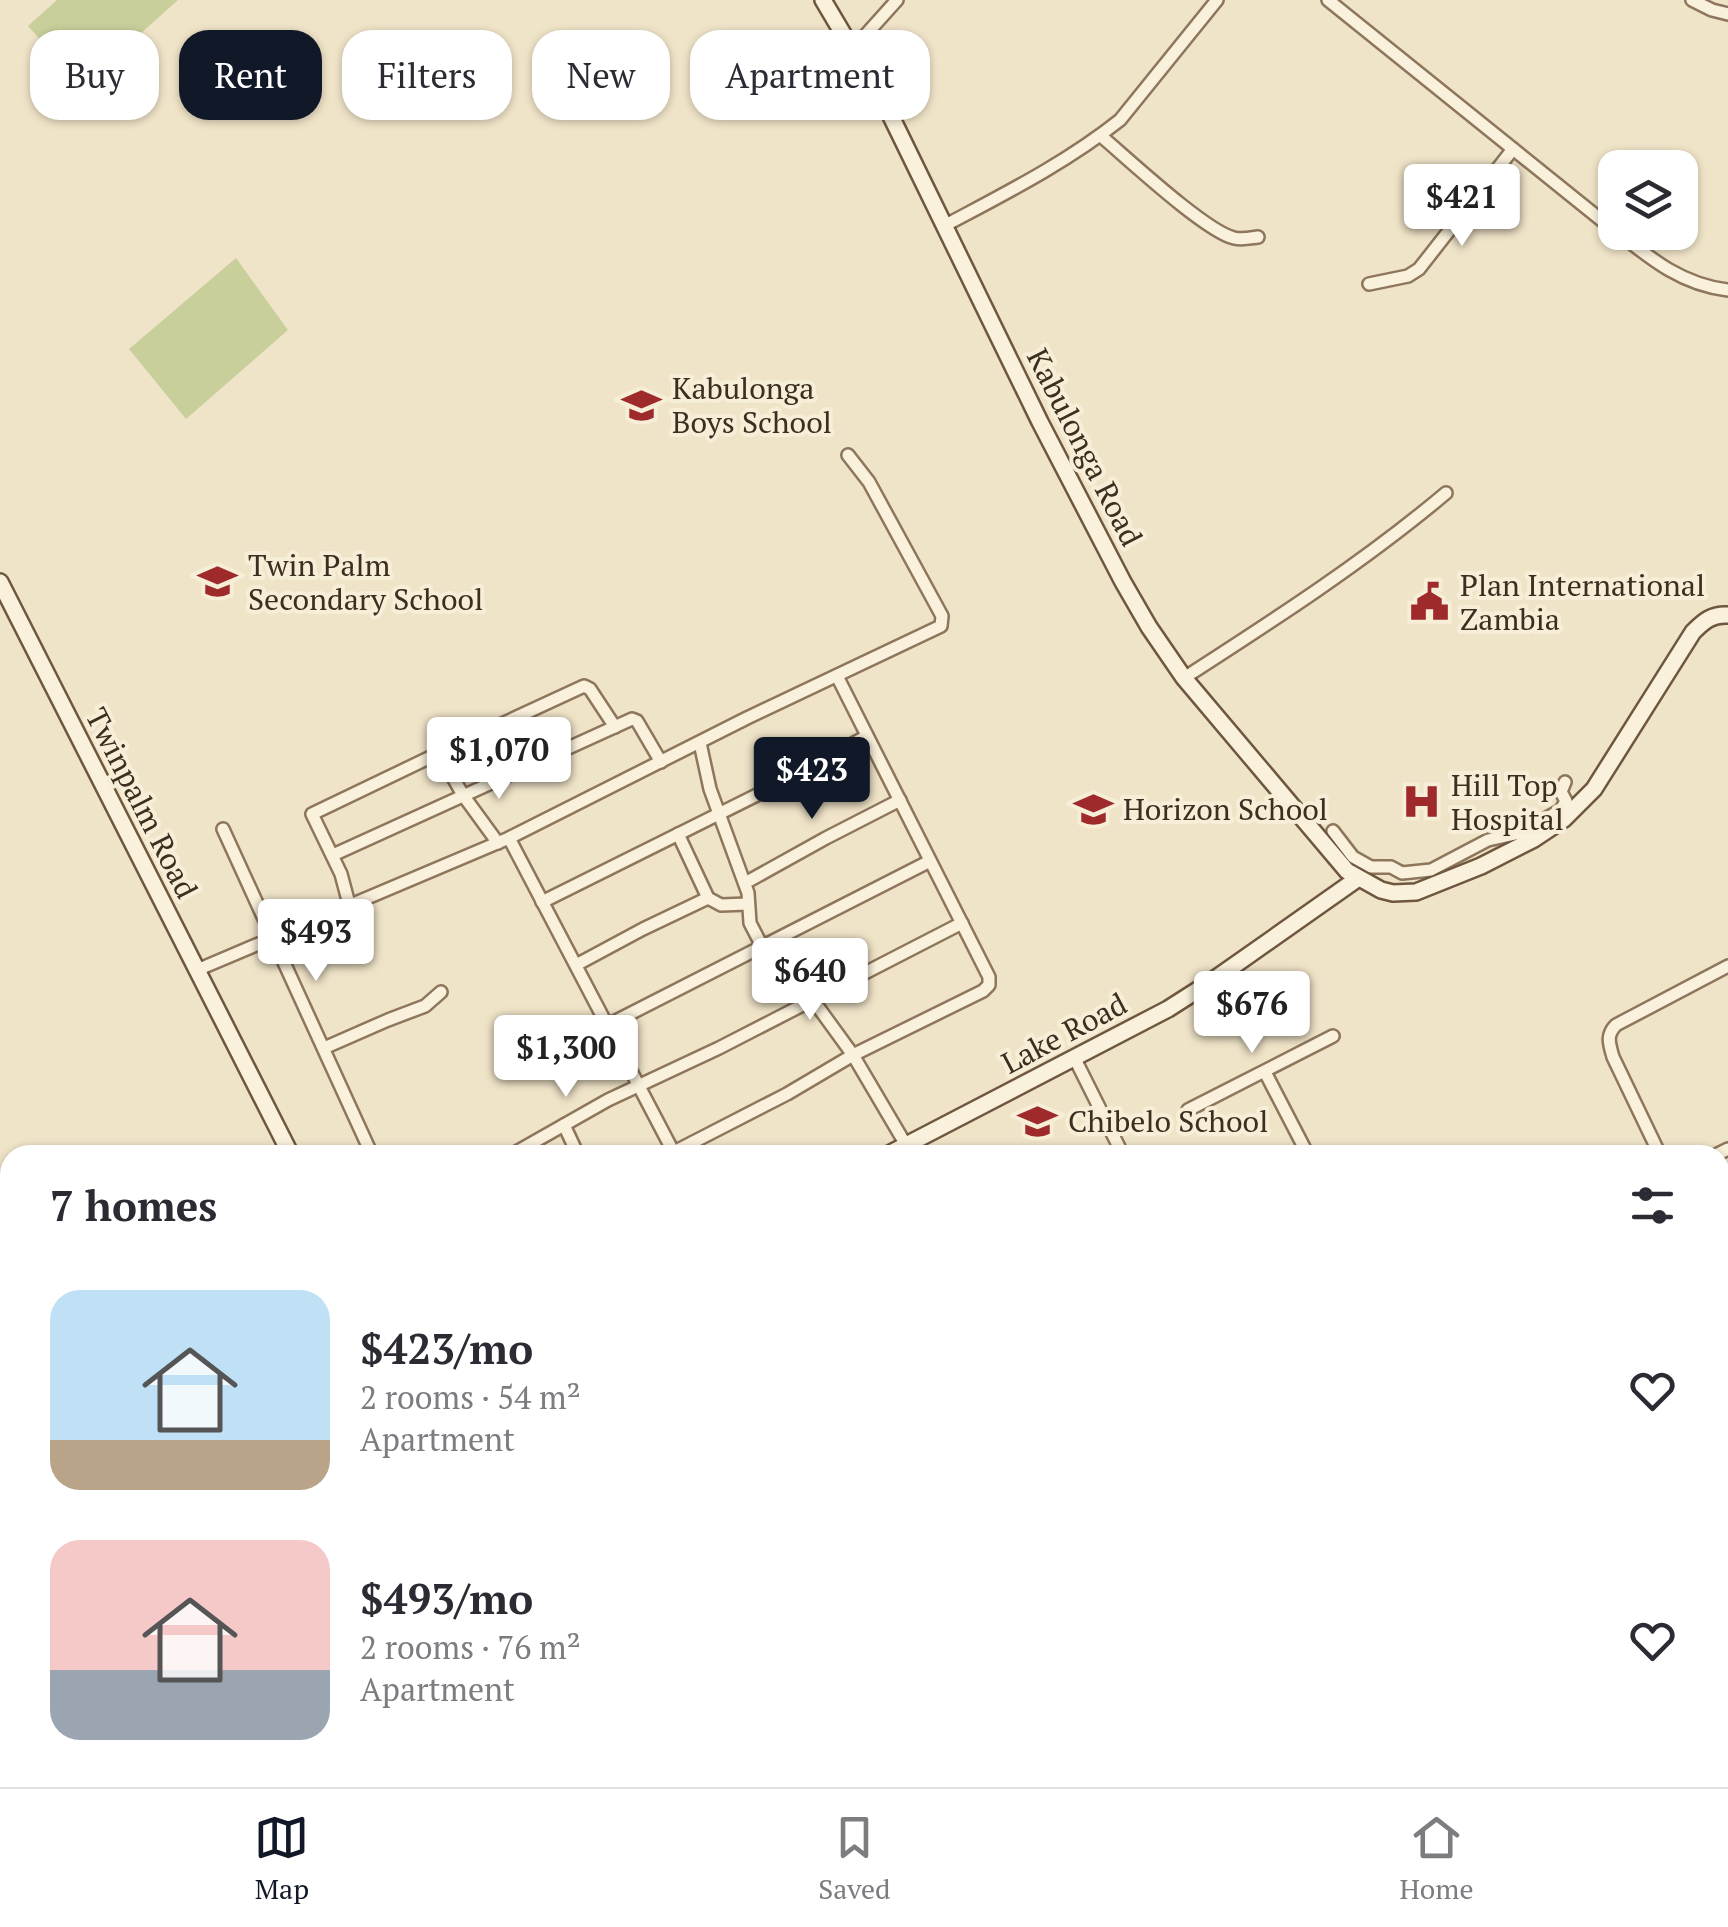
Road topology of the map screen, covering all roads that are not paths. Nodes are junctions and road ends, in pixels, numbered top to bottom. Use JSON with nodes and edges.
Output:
{"nodes":[{"id":1,"x":824,"y":0,"type":"edge"},
{"id":2,"x":897,"y":0,"type":"edge"},
{"id":3,"x":1218,"y":0,"type":"edge"},
{"id":4,"x":1328,"y":0,"type":"edge"},
{"id":5,"x":1692,"y":0,"type":"edge"},
{"id":6,"x":1728,"y":14,"type":"edge"},
{"id":7,"x":842,"y":30,"type":"edge"},
{"id":8,"x":870,"y":30,"type":"edge"},
{"id":9,"x":893,"y":120,"type":"edge"},
{"id":10,"x":1100,"y":136,"type":"junction"},
{"id":11,"x":1513,"y":149,"type":"junction"},
{"id":12,"x":1598,"y":217,"type":"edge"},
{"id":13,"x":944,"y":226,"type":"junction"},
{"id":14,"x":1258,"y":236,"type":"dead end"},
{"id":15,"x":1639,"y":250,"type":"edge"},
{"id":16,"x":1369,"y":284,"type":"dead end"},
{"id":17,"x":1728,"y":290,"type":"edge"},
{"id":18,"x":848,"y":456,"type":"dead end"},
{"id":19,"x":1446,"y":493,"type":"dead end"},
{"id":20,"x":0,"y":582,"type":"edge"},
{"id":21,"x":1728,"y":615,"type":"edge"},
{"id":22,"x":836,"y":676,"type":"junction"},
{"id":23,"x":1184,"y":678,"type":"junction"},
{"id":24,"x":615,"y":727,"type":"junction"},
{"id":25,"x":867,"y":736,"type":"junction"},
{"id":26,"x":700,"y":742,"type":"junction"},
{"id":27,"x":439,"y":752,"type":"junction"},
{"id":28,"x":661,"y":762,"type":"junction"},
{"id":29,"x":1565,"y":782,"type":"dead end"},
{"id":30,"x":463,"y":795,"type":"junction"},
{"id":31,"x":900,"y":800,"type":"junction"},
{"id":32,"x":718,"y":814,"type":"junction"},
{"id":33,"x":223,"y":829,"type":"dead end"},
{"id":34,"x":1333,"y":832,"type":"dead end"},
{"id":35,"x":678,"y":834,"type":"junction"},
{"id":36,"x":503,"y":840,"type":"junction"},
{"id":37,"x":333,"y":855,"type":"junction"},
{"id":38,"x":930,"y":861,"type":"junction"},
{"id":39,"x":1357,"y":879,"type":"junction"},
{"id":40,"x":746,"y":884,"type":"junction"},
{"id":41,"x":708,"y":898,"type":"junction"},
{"id":42,"x":542,"y":902,"type":"junction"},
{"id":43,"x":349,"y":904,"type":"junction"},
{"id":44,"x":748,"y":904,"type":"junction"},
{"id":45,"x":962,"y":923,"type":"junction"},
{"id":46,"x":273,"y":937,"type":"junction"},
{"id":47,"x":776,"y":940,"type":"junction"},
{"id":48,"x":763,"y":948,"type":"junction"},
{"id":49,"x":576,"y":965,"type":"junction"},
{"id":50,"x":1728,"y":966,"type":"edge"},
{"id":51,"x":198,"y":970,"type":"junction"},
{"id":52,"x":441,"y":992,"type":"dead end"},
{"id":53,"x":813,"y":1000,"type":"junction"},
{"id":54,"x":608,"y":1026,"type":"junction"},
{"id":55,"x":1333,"y":1036,"type":"dead end"},
{"id":56,"x":324,"y":1048,"type":"junction"},
{"id":57,"x":852,"y":1055,"type":"junction"},
{"id":58,"x":1075,"y":1058,"type":"junction"},
{"id":59,"x":1266,"y":1072,"type":"junction"},
{"id":60,"x":640,"y":1087,"type":"junction"},
{"id":61,"x":1188,"y":1110,"type":"dead end"},
{"id":62,"x":564,"y":1124,"type":"junction"},
{"id":63,"x":286,"y":1145,"type":"edge"},
{"id":64,"x":368,"y":1145,"type":"edge"},
{"id":65,"x":528,"y":1145,"type":"edge"},
{"id":66,"x":573,"y":1145,"type":"edge"},
{"id":67,"x":670,"y":1145,"type":"edge"},
{"id":68,"x":692,"y":1145,"type":"edge"},
{"id":69,"x":905,"y":1145,"type":"edge"},
{"id":70,"x":908,"y":1145,"type":"edge"},
{"id":71,"x":1118,"y":1145,"type":"edge"},
{"id":72,"x":1303,"y":1145,"type":"edge"},
{"id":73,"x":1655,"y":1145,"type":"edge"}],
"edges":[{"from":1,"to":7,"type":"main road","name":"Kabulonga Road"},
{"from":2,"to":8,"type":"street"},
{"from":3,"to":10,"type":"street"},
{"from":4,"to":11,"type":"street"},
{"from":5,"to":6,"type":"street"},
{"from":9,"to":13,"type":"main road","name":"Kabulonga Road"},
{"from":10,"to":13,"type":"street"},
{"from":10,"to":14,"type":"street"},
{"from":11,"to":12,"type":"street"},
{"from":11,"to":16,"type":"street"},
{"from":13,"to":23,"type":"main road","name":"Kabulonga Road"},
{"from":15,"to":17,"type":"street"},
{"from":18,"to":22,"type":"street"},
{"from":19,"to":23,"type":"street"},
{"from":20,"to":51,"type":"main road","name":"Twinpalm Road"},
{"from":21,"to":39,"type":"main road"},
{"from":22,"to":25,"type":"street"},
{"from":22,"to":26,"type":"street"},
{"from":23,"to":39,"type":"main road","name":"Kabulonga Road"},
{"from":24,"to":27,"type":"street"},
{"from":24,"to":28,"type":"street"},
{"from":24,"to":30,"type":"street"},
{"from":25,"to":31,"type":"street"},
{"from":25,"to":32,"type":"street"},
{"from":26,"to":28,"type":"street"},
{"from":26,"to":32,"type":"street"},
{"from":27,"to":30,"type":"street"},
{"from":27,"to":37,"type":"street"},
{"from":28,"to":36,"type":"street"},
{"from":29,"to":34,"type":"street"},
{"from":30,"to":36,"type":"street"},
{"from":30,"to":37,"type":"street"},
{"from":31,"to":38,"type":"street"},
{"from":31,"to":40,"type":"street"},
{"from":32,"to":35,"type":"street"},
{"from":32,"to":40,"type":"street"},
{"from":33,"to":46,"type":"street"},
{"from":35,"to":41,"type":"street"},
{"from":35,"to":42,"type":"street"},
{"from":36,"to":42,"type":"street"},
{"from":36,"to":43,"type":"street"},
{"from":37,"to":43,"type":"street"},
{"from":38,"to":45,"type":"street"},
{"from":38,"to":47,"type":"street"},
{"from":39,"to":58,"type":"main road","name":"Lake Road"},
{"from":40,"to":44,"type":"street"},
{"from":41,"to":44,"type":"street"},
{"from":41,"to":49,"type":"street"},
{"from":42,"to":49,"type":"street"},
{"from":43,"to":46,"type":"street"},
{"from":44,"to":48,"type":"street"},
{"from":45,"to":53,"type":"street"},
{"from":45,"to":57,"type":"street"},
{"from":46,"to":51,"type":"street"},
{"from":46,"to":56,"type":"street"},
{"from":47,"to":48,"type":"street"},
{"from":47,"to":53,"type":"street"},
{"from":48,"to":54,"type":"street"},
{"from":49,"to":54,"type":"street"},
{"from":50,"to":73,"type":"street"},
{"from":51,"to":63,"type":"main road","name":"Twinpalm Road"},
{"from":52,"to":56,"type":"street"},
{"from":53,"to":57,"type":"street"},
{"from":53,"to":60,"type":"street"},
{"from":54,"to":60,"type":"street"},
{"from":55,"to":59,"type":"street"},
{"from":56,"to":64,"type":"street"},
{"from":57,"to":68,"type":"street"},
{"from":57,"to":69,"type":"street"},
{"from":58,"to":70,"type":"main road","name":"Lake Road"},
{"from":58,"to":71,"type":"street"},
{"from":59,"to":61,"type":"street"},
{"from":59,"to":72,"type":"street"},
{"from":60,"to":62,"type":"street"},
{"from":60,"to":67,"type":"street"},
{"from":62,"to":65,"type":"street"},
{"from":62,"to":66,"type":"street"}]}
